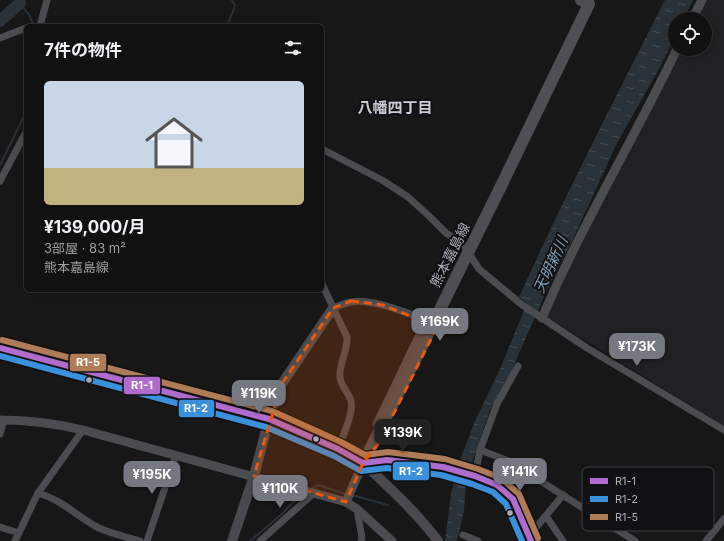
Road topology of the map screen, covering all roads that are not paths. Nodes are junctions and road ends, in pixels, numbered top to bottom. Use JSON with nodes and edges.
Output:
{"nodes":[{"id":1,"x":48,"y":0,"type":"edge"},
{"id":2,"x":702,"y":0,"type":"edge"},
{"id":3,"x":587,"y":1,"type":"edge"},
{"id":4,"x":696,"y":12,"type":"edge"},
{"id":5,"x":39,"y":24,"type":"edge"},
{"id":6,"x":24,"y":29,"type":"edge"},
{"id":7,"x":0,"y":38,"type":"edge"},
{"id":8,"x":674,"y":56,"type":"edge"},
{"id":9,"x":24,"y":136,"type":"edge"},
{"id":10,"x":324,"y":150,"type":"edge"},
{"id":11,"x":0,"y":181,"type":"edge"},
{"id":12,"x":324,"y":288,"type":"edge"},
{"id":13,"x":333,"y":308,"type":"junction"},
{"id":14,"x":541,"y":318,"type":"junction"},
{"id":15,"x":426,"y":320,"type":"junction"},
{"id":16,"x":0,"y":348,"type":"edge"},
{"id":17,"x":518,"y":366,"type":"dead end"},
{"id":18,"x":269,"y":419,"type":"junction"},
{"id":19,"x":2,"y":420,"type":"edge"},
{"id":20,"x":83,"y":430,"type":"junction"},
{"id":21,"x":724,"y":430,"type":"edge"},
{"id":22,"x":0,"y":434,"type":"edge"},
{"id":23,"x":338,"y":449,"type":"junction"},
{"id":24,"x":480,"y":450,"type":"junction"},
{"id":25,"x":176,"y":455,"type":"junction"},
{"id":26,"x":363,"y":463,"type":"junction"},
{"id":27,"x":254,"y":476,"type":"junction"},
{"id":28,"x":475,"y":476,"type":"junction"},
{"id":29,"x":38,"y":493,"type":"junction"},
{"id":30,"x":314,"y":493,"type":"junction"},
{"id":31,"x":563,"y":495,"type":"junction"},
{"id":32,"x":346,"y":502,"type":"junction"},
{"id":33,"x":582,"y":507,"type":"edge"},
{"id":34,"x":357,"y":509,"type":"junction"},
{"id":35,"x":546,"y":516,"type":"junction"},
{"id":36,"x":724,"y":519,"type":"edge"},
{"id":37,"x":0,"y":527,"type":"edge"},
{"id":38,"x":619,"y":531,"type":"edge"},
{"id":39,"x":19,"y":532,"type":"junction"},
{"id":40,"x":463,"y":535,"type":"dead end"},
{"id":41,"x":530,"y":539,"type":"edge"},
{"id":42,"x":438,"y":540,"type":"edge"},
{"id":43,"x":15,"y":541,"type":"edge"},
{"id":44,"x":140,"y":541,"type":"edge"},
{"id":45,"x":147,"y":541,"type":"edge"},
{"id":46,"x":232,"y":541,"type":"edge"},
{"id":47,"x":260,"y":541,"type":"edge"},
{"id":48,"x":361,"y":541,"type":"edge"},
{"id":49,"x":392,"y":541,"type":"edge"},
{"id":50,"x":478,"y":541,"type":"edge"},
{"id":51,"x":563,"y":541,"type":"edge"},
{"id":52,"x":634,"y":541,"type":"edge"},
{"id":53,"x":706,"y":541,"type":"edge"}],
"edges":[{"from":1,"to":5,"type":"street"},
{"from":2,"to":4,"type":"street"},
{"from":3,"to":26,"type":"main road","name":"熊本嘉島線","bridge":true},
{"from":6,"to":7,"type":"street"},
{"from":8,"to":14,"type":"street"},
{"from":9,"to":11,"type":"street"},
{"from":10,"to":14,"type":"street"},
{"from":12,"to":13,"type":"street"},
{"from":13,"to":15,"type":"street"},
{"from":13,"to":18,"type":"main road"},
{"from":13,"to":23,"type":"street"},
{"from":14,"to":21,"type":"street"},
{"from":15,"to":26,"type":"street"},
{"from":15,"to":26,"type":"street"},
{"from":16,"to":18,"type":"main road"},
{"from":17,"to":24,"type":"street"},
{"from":18,"to":23,"type":"main road"},
{"from":18,"to":27,"type":"main road"},
{"from":19,"to":20,"type":"street"},
{"from":19,"to":22,"type":"street"},
{"from":20,"to":25,"type":"street"},
{"from":20,"to":29,"type":"street"},
{"from":23,"to":26,"type":"main road"},
{"from":24,"to":28,"type":"street"},
{"from":24,"to":31,"type":"street"},
{"from":25,"to":27,"type":"street"},
{"from":25,"to":45,"type":"street"},
{"from":26,"to":28,"type":"street"},
{"from":26,"to":32,"type":"street"},
{"from":26,"to":42,"type":"main road"},
{"from":27,"to":30,"type":"street"},
{"from":27,"to":46,"type":"main road"},
{"from":28,"to":41,"type":"street"},
{"from":29,"to":39,"type":"street"},
{"from":29,"to":44,"type":"street"},
{"from":30,"to":32,"type":"street"},
{"from":30,"to":47,"type":"street"},
{"from":31,"to":33,"type":"street"},
{"from":31,"to":35,"type":"street"},
{"from":32,"to":34,"type":"street"},
{"from":34,"to":48,"type":"street"},
{"from":34,"to":49,"type":"street"},
{"from":35,"to":41,"type":"street"},
{"from":35,"to":51,"type":"street"},
{"from":36,"to":53,"type":"street"},
{"from":37,"to":39,"type":"street"},
{"from":38,"to":52,"type":"street"},
{"from":39,"to":43,"type":"street"},
{"from":40,"to":50,"type":"street"}]}
